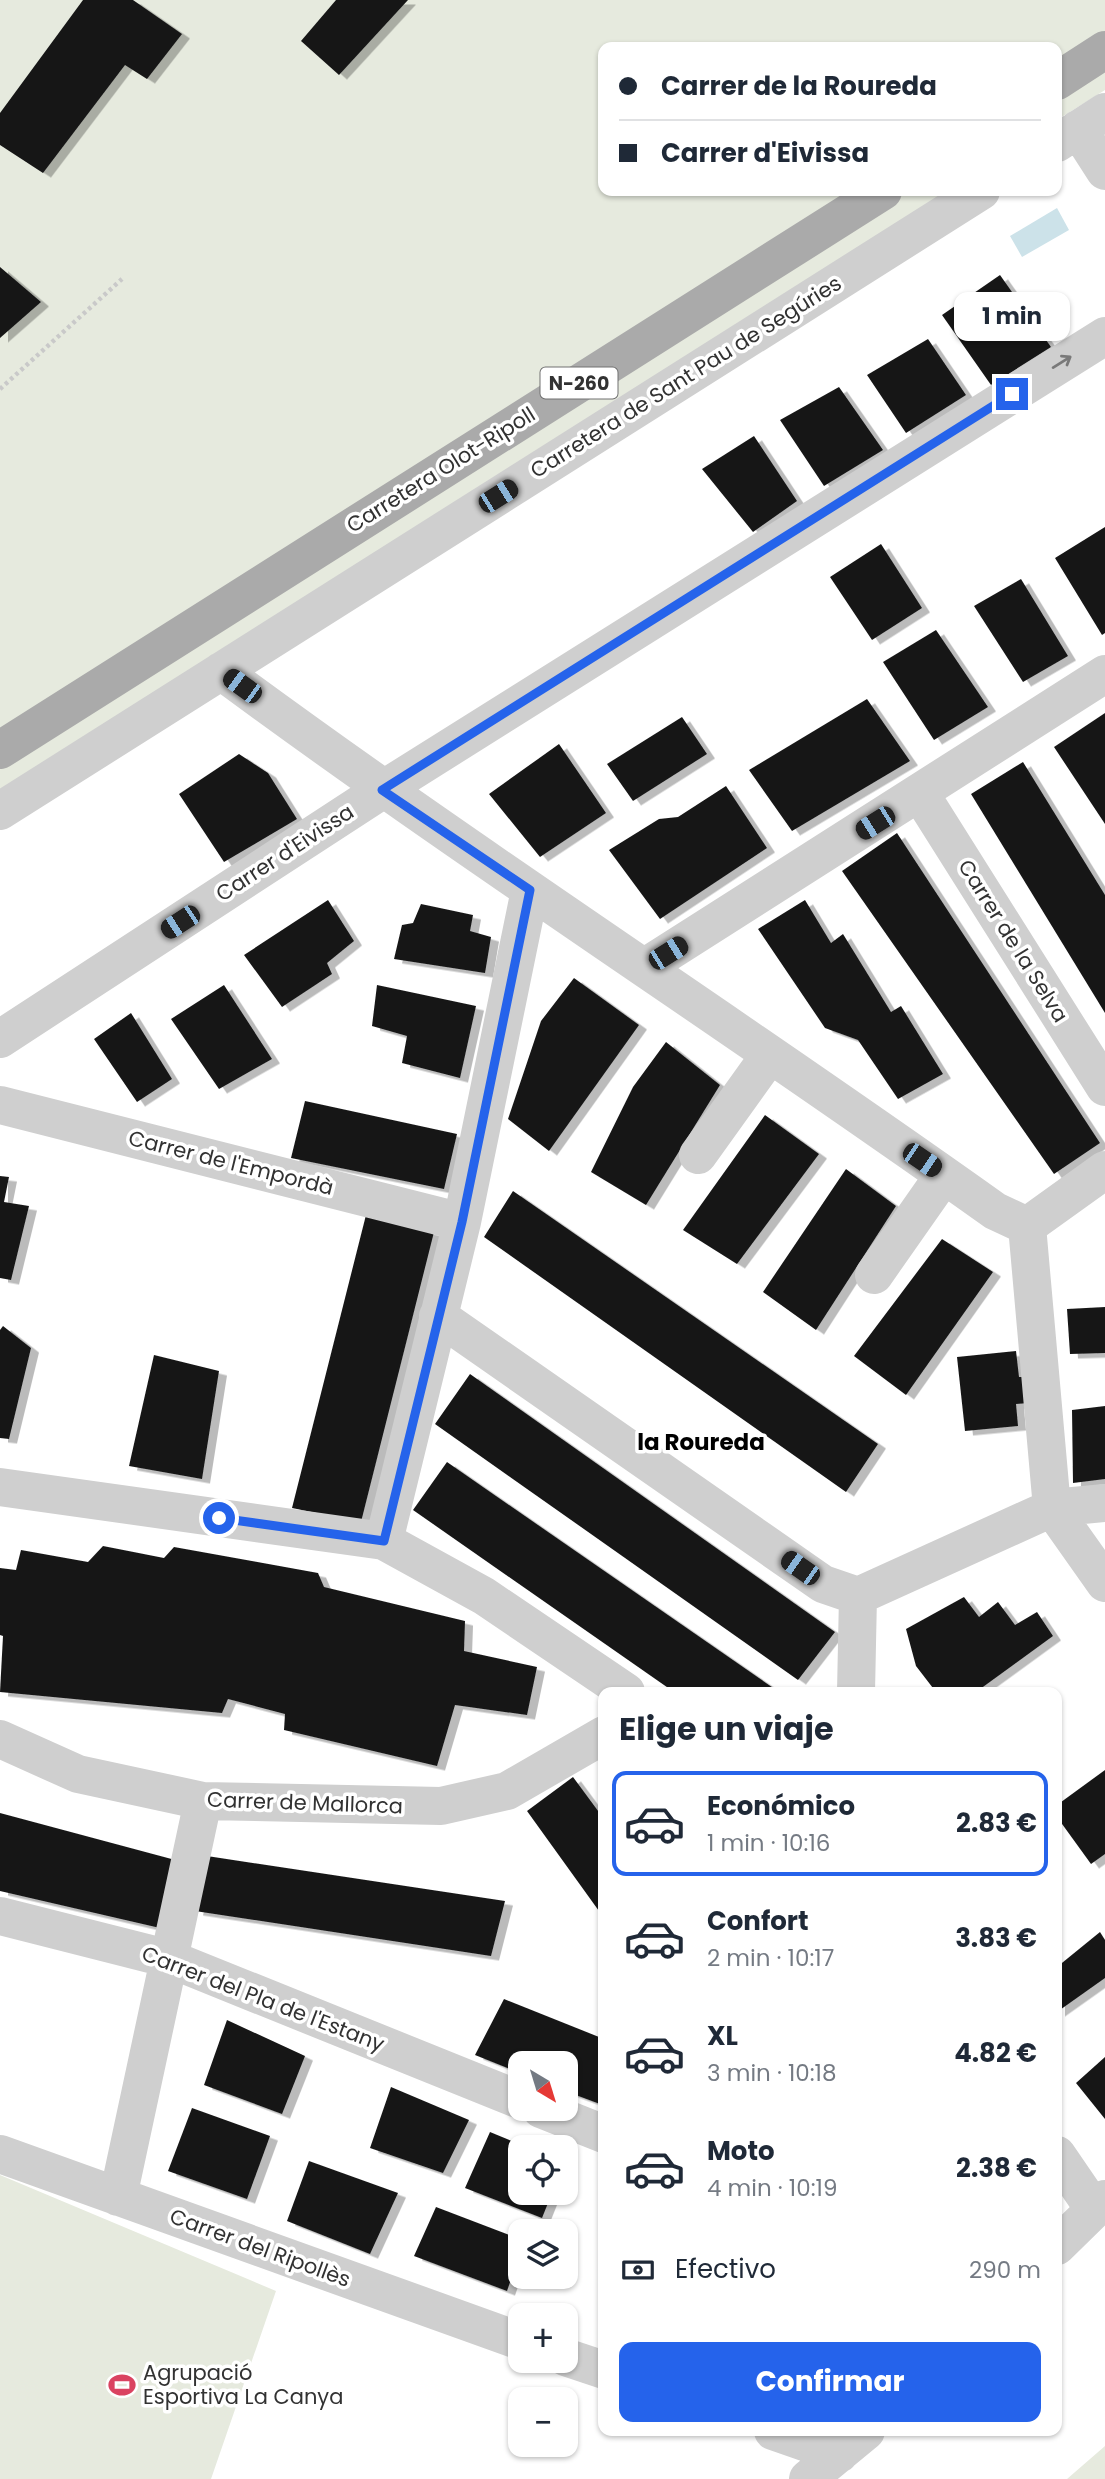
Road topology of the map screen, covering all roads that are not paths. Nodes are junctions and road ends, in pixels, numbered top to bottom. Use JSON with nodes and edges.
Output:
{"nodes":[{"id":1,"x":1103,"y":55,"type":"edge"},
{"id":2,"x":1062,"y":78,"type":"edge"},
{"id":3,"x":1080,"y":128,"type":"edge"},
{"id":4,"x":1105,"y":171,"type":"edge"},
{"id":5,"x":875,"y":196,"type":"edge"},
{"id":6,"x":973,"y":196,"type":"edge"},
{"id":7,"x":1105,"y":336,"type":"edge"},
{"id":8,"x":221,"y":671,"type":"junction"},
{"id":9,"x":1105,"y":674,"type":"edge"},
{"id":10,"x":0,"y":750,"type":"edge"},
{"id":11,"x":382,"y":790,"type":"junction"},
{"id":12,"x":920,"y":794,"type":"junction"},
{"id":13,"x":0,"y":811,"type":"edge"},
{"id":14,"x":530,"y":890,"type":"junction"},
{"id":15,"x":645,"y":967,"type":"junction"},
{"id":16,"x":0,"y":1039,"type":"edge"},
{"id":17,"x":769,"y":1056,"type":"junction"},
{"id":18,"x":1105,"y":1087,"type":"edge"},
{"id":19,"x":0,"y":1105,"type":"edge"},
{"id":20,"x":698,"y":1155,"type":"dead end"},
{"id":21,"x":1105,"y":1170,"type":"edge"},
{"id":22,"x":944,"y":1175,"type":"junction"},
{"id":23,"x":462,"y":1222,"type":"junction"},
{"id":24,"x":1027,"y":1226,"type":"junction"},
{"id":25,"x":874,"y":1275,"type":"dead end"},
{"id":26,"x":438,"y":1316,"type":"junction"},
{"id":27,"x":0,"y":1487,"type":"edge"},
{"id":28,"x":1105,"y":1503,"type":"edge"},
{"id":29,"x":1052,"y":1508,"type":"junction"},
{"id":30,"x":384,"y":1541,"type":"junction"},
{"id":31,"x":1105,"y":1583,"type":"edge"},
{"id":32,"x":858,"y":1596,"type":"junction"},
{"id":33,"x":619,"y":1687,"type":"edge"},
{"id":34,"x":856,"y":1687,"type":"edge"},
{"id":35,"x":598,"y":1738,"type":"edge"},
{"id":36,"x":0,"y":1739,"type":"edge"},
{"id":37,"x":202,"y":1801,"type":"junction"},
{"id":38,"x":0,"y":1916,"type":"edge"},
{"id":39,"x":170,"y":1959,"type":"junction"},
{"id":40,"x":508,"y":2095,"type":"edge"},
{"id":41,"x":571,"y":2121,"type":"edge"},
{"id":42,"x":598,"y":2132,"type":"edge"},
{"id":43,"x":0,"y":2154,"type":"edge"},
{"id":44,"x":1062,"y":2161,"type":"edge"},
{"id":45,"x":118,"y":2197,"type":"junction"},
{"id":46,"x":1099,"y":2204,"type":"edge"},
{"id":47,"x":1062,"y":2241,"type":"edge"},
{"id":48,"x":508,"y":2336,"type":"edge"},
{"id":49,"x":578,"y":2362,"type":"edge"},
{"id":50,"x":598,"y":2369,"type":"edge"},
{"id":51,"x":806,"y":2436,"type":"edge"},
{"id":52,"x":852,"y":2443,"type":"edge"},
{"id":53,"x":808,"y":2479,"type":"edge"}],
"edges":[{"from":1,"to":2,"type":"main road"},
{"from":3,"to":4,"type":"street"},
{"from":5,"to":10,"type":"main road","name":"Carretera Olot-Ripoll","number":"N-260"},
{"from":6,"to":8,"type":"street","name":"Carretera de Sant Pau de Segúries"},
{"from":11,"to":7,"type":"street","name":"Carrer d'Eivissa","one_way":true},
{"from":8,"to":11,"type":"street"},
{"from":8,"to":13,"type":"street","name":"Carretera de Sant Pau de Segúries"},
{"from":9,"to":12,"type":"street"},
{"from":11,"to":14,"type":"street"},
{"from":11,"to":16,"type":"street","name":"Carrer d'Eivissa"},
{"from":12,"to":15,"type":"street"},
{"from":12,"to":18,"type":"street","name":"Carrer de la Selva"},
{"from":14,"to":15,"type":"street"},
{"from":14,"to":23,"type":"street"},
{"from":15,"to":17,"type":"street"},
{"from":17,"to":20,"type":"street"},
{"from":17,"to":22,"type":"street"},
{"from":19,"to":23,"type":"street","name":"Carrer de l'Empordà"},
{"from":21,"to":24,"type":"street"},
{"from":22,"to":24,"type":"street"},
{"from":22,"to":25,"type":"street"},
{"from":23,"to":26,"type":"street"},
{"from":24,"to":29,"type":"street"},
{"from":26,"to":30,"type":"street"},
{"from":26,"to":32,"type":"street"},
{"from":27,"to":30,"type":"street"},
{"from":28,"to":29,"type":"street"},
{"from":29,"to":31,"type":"street"},
{"from":29,"to":32,"type":"street"},
{"from":30,"to":33,"type":"street"},
{"from":32,"to":34,"type":"street"},
{"from":35,"to":37,"type":"street","name":"Carrer de Mallorca"},
{"from":36,"to":37,"type":"street","name":"Carrer de Mallorca"},
{"from":37,"to":39,"type":"street"},
{"from":38,"to":39,"type":"street","name":"Carrer del Pla de l'Estany"},
{"from":39,"to":40,"type":"street","name":"Carrer del Pla de l'Estany"},
{"from":39,"to":45,"type":"street"},
{"from":41,"to":42,"type":"street"},
{"from":43,"to":45,"type":"street","name":"Carrer del Ripollès"},
{"from":44,"to":46,"type":"street"},
{"from":45,"to":48,"type":"street","name":"Carrer del Ripollès"},
{"from":46,"to":47,"type":"street"},
{"from":49,"to":50,"type":"street"},
{"from":51,"to":52,"type":"street"},
{"from":52,"to":53,"type":"street"}]}
